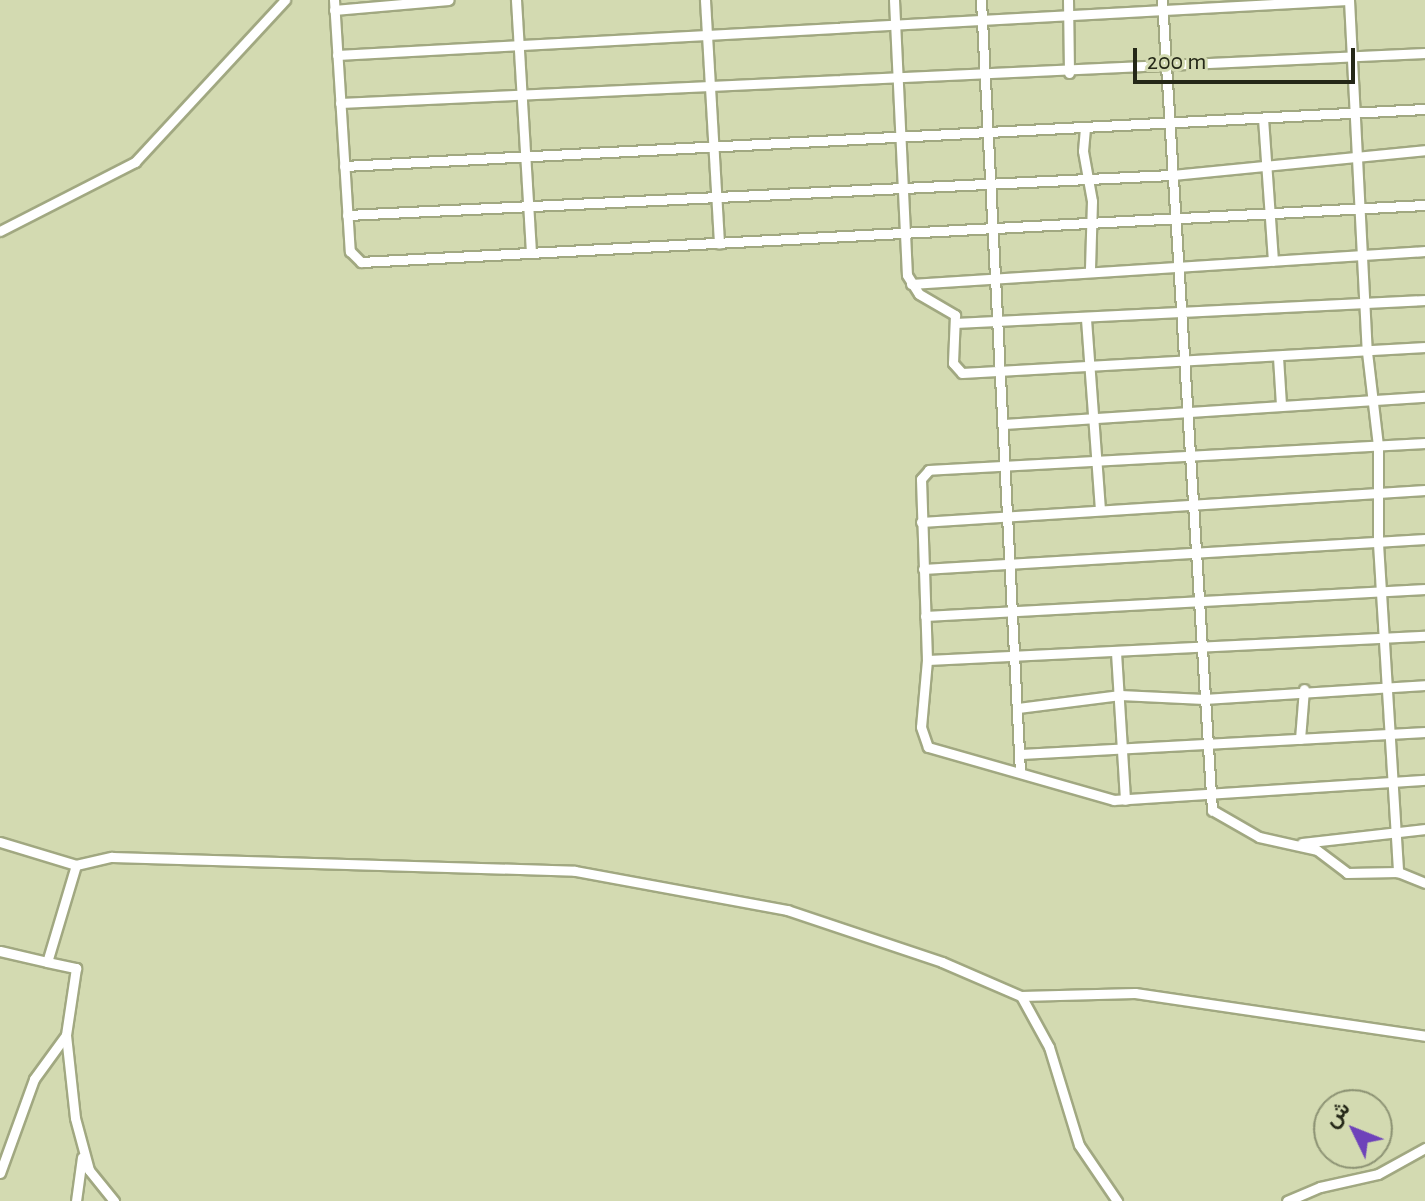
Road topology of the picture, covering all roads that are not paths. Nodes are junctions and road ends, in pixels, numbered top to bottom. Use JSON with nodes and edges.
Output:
{"nodes":[{"id":1,"x":285,"y":0,"type":"edge"},
{"id":2,"x":449,"y":0,"type":"edge"},
{"id":3,"x":516,"y":0,"type":"edge"},
{"id":4,"x":705,"y":0,"type":"edge"},
{"id":5,"x":894,"y":0,"type":"edge"},
{"id":6,"x":981,"y":0,"type":"edge"},
{"id":7,"x":1068,"y":0,"type":"edge"},
{"id":8,"x":1349,"y":0,"type":"edge"},
{"id":9,"x":334,"y":5,"type":"edge"},
{"id":10,"x":1162,"y":5,"type":"edge"},
{"id":11,"x":1067,"y":15,"type":"junction"},
{"id":12,"x":982,"y":18,"type":"junction"},
{"id":13,"x":895,"y":22,"type":"junction"},
{"id":14,"x":707,"y":33,"type":"junction"},
{"id":15,"x":519,"y":42,"type":"junction"},
{"id":16,"x":1425,"y":53,"type":"edge"},
{"id":17,"x":337,"y":55,"type":"junction"},
{"id":18,"x":1350,"y":58,"type":"junction"},
{"id":19,"x":1166,"y":68,"type":"junction"},
{"id":20,"x":1069,"y":73,"type":"junction"},
{"id":21,"x":985,"y":77,"type":"junction"},
{"id":22,"x":898,"y":80,"type":"junction"},
{"id":23,"x":710,"y":88,"type":"junction"},
{"id":24,"x":522,"y":93,"type":"junction"},
{"id":25,"x":340,"y":103,"type":"junction"},
{"id":26,"x":1425,"y":109,"type":"edge"},
{"id":27,"x":1353,"y":112,"type":"junction"},
{"id":28,"x":1263,"y":118,"type":"junction"},
{"id":29,"x":1169,"y":124,"type":"junction"},
{"id":30,"x":1085,"y":128,"type":"junction"},
{"id":31,"x":988,"y":135,"type":"junction"},
{"id":32,"x":899,"y":138,"type":"junction"},
{"id":33,"x":714,"y":149,"type":"junction"},
{"id":34,"x":1425,"y":150,"type":"edge"},
{"id":35,"x":1355,"y":154,"type":"junction"},
{"id":36,"x":526,"y":158,"type":"junction"},
{"id":37,"x":1268,"y":164,"type":"junction"},
{"id":38,"x":344,"y":166,"type":"junction"},
{"id":39,"x":1172,"y":175,"type":"junction"},
{"id":40,"x":1088,"y":180,"type":"junction"},
{"id":41,"x":990,"y":181,"type":"junction"},
{"id":42,"x":900,"y":186,"type":"junction"},
{"id":43,"x":717,"y":196,"type":"junction"},
{"id":44,"x":528,"y":205,"type":"junction"},
{"id":45,"x":1425,"y":205,"type":"edge"},
{"id":46,"x":1359,"y":209,"type":"junction"},
{"id":47,"x":1273,"y":210,"type":"junction"},
{"id":48,"x":347,"y":215,"type":"junction"},
{"id":49,"x":1174,"y":217,"type":"junction"},
{"id":50,"x":1089,"y":222,"type":"junction"},
{"id":51,"x":993,"y":228,"type":"junction"},
{"id":52,"x":0,"y":231,"type":"edge"},
{"id":53,"x":903,"y":233,"type":"junction"},
{"id":54,"x":719,"y":244,"type":"junction"},
{"id":55,"x":1425,"y":251,"type":"edge"},
{"id":56,"x":531,"y":252,"type":"junction"},
{"id":57,"x":1366,"y":253,"type":"junction"},
{"id":58,"x":1273,"y":261,"type":"junction"},
{"id":59,"x":1177,"y":267,"type":"junction"},
{"id":60,"x":1090,"y":270,"type":"junction"},
{"id":61,"x":996,"y":276,"type":"junction"},
{"id":62,"x":911,"y":284,"type":"junction"},
{"id":63,"x":1425,"y":300,"type":"edge"},
{"id":64,"x":1368,"y":304,"type":"junction"},
{"id":65,"x":1180,"y":315,"type":"junction"},
{"id":66,"x":1086,"y":319,"type":"junction"},
{"id":67,"x":955,"y":323,"type":"junction"},
{"id":68,"x":998,"y":323,"type":"junction"},
{"id":69,"x":1425,"y":347,"type":"edge"},
{"id":70,"x":1367,"y":352,"type":"junction"},
{"id":71,"x":1278,"y":357,"type":"junction"},
{"id":72,"x":1183,"y":363,"type":"junction"},
{"id":73,"x":1090,"y":369,"type":"junction"},
{"id":74,"x":1001,"y":374,"type":"junction"},
{"id":75,"x":1425,"y":397,"type":"edge"},
{"id":76,"x":1375,"y":398,"type":"junction"},
{"id":77,"x":1281,"y":405,"type":"junction"},
{"id":78,"x":1185,"y":410,"type":"junction"},
{"id":79,"x":1094,"y":417,"type":"junction"},
{"id":80,"x":1004,"y":424,"type":"junction"},
{"id":81,"x":1425,"y":443,"type":"edge"},
{"id":82,"x":1378,"y":446,"type":"junction"},
{"id":83,"x":1188,"y":455,"type":"junction"},
{"id":84,"x":1097,"y":461,"type":"junction"},
{"id":85,"x":1006,"y":467,"type":"junction"},
{"id":86,"x":1425,"y":490,"type":"edge"},
{"id":87,"x":1380,"y":492,"type":"junction"},
{"id":88,"x":1191,"y":504,"type":"junction"},
{"id":89,"x":1100,"y":509,"type":"junction"},
{"id":90,"x":1008,"y":514,"type":"junction"},
{"id":91,"x":921,"y":522,"type":"junction"},
{"id":92,"x":1425,"y":539,"type":"edge"},
{"id":93,"x":1378,"y":543,"type":"junction"},
{"id":94,"x":1194,"y":554,"type":"junction"},
{"id":95,"x":1011,"y":565,"type":"junction"},
{"id":96,"x":923,"y":569,"type":"junction"},
{"id":97,"x":1425,"y":589,"type":"edge"},
{"id":98,"x":1381,"y":592,"type":"junction"},
{"id":99,"x":1199,"y":599,"type":"junction"},
{"id":100,"x":1013,"y":611,"type":"junction"},
{"id":101,"x":925,"y":616,"type":"junction"},
{"id":102,"x":1425,"y":636,"type":"edge"},
{"id":103,"x":1384,"y":638,"type":"junction"},
{"id":104,"x":1201,"y":648,"type":"junction"},
{"id":105,"x":1116,"y":652,"type":"junction"},
{"id":106,"x":1015,"y":657,"type":"junction"},
{"id":107,"x":927,"y":660,"type":"junction"},
{"id":108,"x":1425,"y":685,"type":"edge"},
{"id":109,"x":1386,"y":687,"type":"junction"},
{"id":110,"x":1304,"y":689,"type":"junction"},
{"id":111,"x":1120,"y":695,"type":"junction"},
{"id":112,"x":1204,"y":699,"type":"junction"},
{"id":113,"x":1018,"y":708,"type":"junction"},
{"id":114,"x":1425,"y":732,"type":"edge"},
{"id":115,"x":1389,"y":733,"type":"junction"},
{"id":116,"x":1300,"y":739,"type":"junction"},
{"id":117,"x":1207,"y":745,"type":"junction"},
{"id":118,"x":1123,"y":749,"type":"junction"},
{"id":119,"x":1021,"y":754,"type":"junction"},
{"id":120,"x":1020,"y":772,"type":"junction"},
{"id":121,"x":1425,"y":780,"type":"edge"},
{"id":122,"x":1391,"y":782,"type":"junction"},
{"id":123,"x":1211,"y":796,"type":"junction"},
{"id":124,"x":1125,"y":800,"type":"junction"},
{"id":125,"x":1425,"y":829,"type":"edge"},
{"id":126,"x":1395,"y":830,"type":"junction"},
{"id":127,"x":0,"y":842,"type":"edge"},
{"id":128,"x":1302,"y":843,"type":"junction"},
{"id":129,"x":76,"y":865,"type":"junction"},
{"id":130,"x":1398,"y":872,"type":"junction"},
{"id":131,"x":1425,"y":883,"type":"edge"},
{"id":132,"x":0,"y":951,"type":"edge"},
{"id":133,"x":47,"y":962,"type":"junction"},
{"id":134,"x":1021,"y":996,"type":"junction"},
{"id":135,"x":66,"y":1035,"type":"junction"},
{"id":136,"x":1425,"y":1036,"type":"edge"},
{"id":137,"x":1425,"y":1148,"type":"edge"},
{"id":138,"x":82,"y":1153,"type":"junction"},
{"id":139,"x":0,"y":1173,"type":"edge"},
{"id":140,"x":76,"y":1201,"type":"edge"},
{"id":141,"x":114,"y":1201,"type":"edge"},
{"id":142,"x":1117,"y":1201,"type":"edge"},
{"id":143,"x":1287,"y":1201,"type":"edge"}],
"edges":[{"from":1,"to":52,"type":"street"},
{"from":2,"to":9,"type":"street"},
{"from":3,"to":15,"type":"street"},
{"from":4,"to":14,"type":"street"},
{"from":5,"to":13,"type":"street"},
{"from":6,"to":12,"type":"street"},
{"from":7,"to":11,"type":"street"},
{"from":8,"to":10,"type":"street"},
{"from":8,"to":18,"type":"street"},
{"from":9,"to":17,"type":"street"},
{"from":10,"to":11,"type":"street"},
{"from":10,"to":19,"type":"street"},
{"from":11,"to":12,"type":"street"},
{"from":11,"to":20,"type":"street"},
{"from":12,"to":13,"type":"street"},
{"from":12,"to":21,"type":"street"},
{"from":13,"to":14,"type":"street"},
{"from":13,"to":22,"type":"street"},
{"from":14,"to":15,"type":"street"},
{"from":14,"to":23,"type":"street"},
{"from":15,"to":17,"type":"street"},
{"from":15,"to":24,"type":"street"},
{"from":16,"to":18,"type":"street"},
{"from":17,"to":25,"type":"street"},
{"from":18,"to":19,"type":"street"},
{"from":18,"to":27,"type":"street"},
{"from":19,"to":20,"type":"street"},
{"from":19,"to":29,"type":"street"},
{"from":20,"to":21,"type":"street"},
{"from":21,"to":22,"type":"street"},
{"from":21,"to":31,"type":"street"},
{"from":22,"to":23,"type":"street"},
{"from":22,"to":32,"type":"street"},
{"from":23,"to":24,"type":"street"},
{"from":23,"to":33,"type":"street"},
{"from":24,"to":25,"type":"street"},
{"from":24,"to":36,"type":"street"},
{"from":25,"to":38,"type":"street"},
{"from":26,"to":27,"type":"street"},
{"from":27,"to":28,"type":"street"},
{"from":27,"to":35,"type":"street"},
{"from":28,"to":29,"type":"street"},
{"from":28,"to":37,"type":"street"},
{"from":29,"to":30,"type":"street"},
{"from":29,"to":39,"type":"street"},
{"from":30,"to":31,"type":"street"},
{"from":30,"to":40,"type":"street"},
{"from":31,"to":32,"type":"street"},
{"from":31,"to":41,"type":"street"},
{"from":32,"to":33,"type":"street"},
{"from":32,"to":42,"type":"street"},
{"from":33,"to":36,"type":"street"},
{"from":33,"to":43,"type":"street"},
{"from":34,"to":35,"type":"street"},
{"from":35,"to":37,"type":"street"},
{"from":35,"to":46,"type":"street"},
{"from":36,"to":38,"type":"street"},
{"from":36,"to":44,"type":"street"},
{"from":37,"to":39,"type":"street"},
{"from":37,"to":47,"type":"street"},
{"from":38,"to":48,"type":"street"},
{"from":39,"to":40,"type":"street"},
{"from":39,"to":49,"type":"street"},
{"from":40,"to":41,"type":"street"},
{"from":40,"to":50,"type":"street"},
{"from":41,"to":42,"type":"street"},
{"from":41,"to":51,"type":"street"},
{"from":42,"to":43,"type":"street"},
{"from":42,"to":53,"type":"street"},
{"from":43,"to":44,"type":"street"},
{"from":43,"to":54,"type":"street"},
{"from":44,"to":48,"type":"street"},
{"from":44,"to":56,"type":"street"},
{"from":45,"to":46,"type":"street"},
{"from":46,"to":47,"type":"street"},
{"from":46,"to":57,"type":"street"},
{"from":47,"to":49,"type":"street"},
{"from":47,"to":58,"type":"street"},
{"from":48,"to":56,"type":"street"},
{"from":49,"to":50,"type":"street"},
{"from":49,"to":59,"type":"street"},
{"from":50,"to":51,"type":"street"},
{"from":50,"to":60,"type":"street"},
{"from":51,"to":53,"type":"street"},
{"from":51,"to":61,"type":"street"},
{"from":53,"to":54,"type":"street"},
{"from":53,"to":62,"type":"street"},
{"from":54,"to":56,"type":"street"},
{"from":55,"to":57,"type":"street"},
{"from":57,"to":58,"type":"street"},
{"from":57,"to":64,"type":"street"},
{"from":58,"to":59,"type":"street"},
{"from":59,"to":60,"type":"street"},
{"from":59,"to":65,"type":"street"},
{"from":60,"to":61,"type":"street"},
{"from":61,"to":62,"type":"street"},
{"from":61,"to":68,"type":"street"},
{"from":62,"to":67,"type":"street"},
{"from":63,"to":64,"type":"street"},
{"from":64,"to":65,"type":"street"},
{"from":64,"to":70,"type":"street"},
{"from":65,"to":66,"type":"street"},
{"from":65,"to":72,"type":"street"},
{"from":66,"to":68,"type":"street"},
{"from":66,"to":73,"type":"street"},
{"from":67,"to":68,"type":"street"},
{"from":67,"to":74,"type":"street"},
{"from":68,"to":74,"type":"street"},
{"from":69,"to":70,"type":"street"},
{"from":70,"to":71,"type":"street"},
{"from":70,"to":76,"type":"street"},
{"from":71,"to":72,"type":"street"},
{"from":71,"to":77,"type":"street"},
{"from":72,"to":73,"type":"street"},
{"from":72,"to":78,"type":"street"},
{"from":73,"to":74,"type":"street"},
{"from":73,"to":79,"type":"street"},
{"from":74,"to":80,"type":"street"},
{"from":75,"to":76,"type":"street"},
{"from":76,"to":77,"type":"street"},
{"from":76,"to":82,"type":"street"},
{"from":77,"to":78,"type":"street"},
{"from":78,"to":79,"type":"street"},
{"from":78,"to":83,"type":"street"},
{"from":79,"to":80,"type":"street"},
{"from":79,"to":84,"type":"street"},
{"from":80,"to":85,"type":"street"},
{"from":81,"to":82,"type":"street"},
{"from":82,"to":83,"type":"street"},
{"from":82,"to":87,"type":"street"},
{"from":83,"to":84,"type":"street"},
{"from":83,"to":88,"type":"street"},
{"from":84,"to":85,"type":"street"},
{"from":84,"to":89,"type":"street"},
{"from":85,"to":90,"type":"street"},
{"from":85,"to":91,"type":"street"},
{"from":86,"to":87,"type":"street"},
{"from":87,"to":88,"type":"street"},
{"from":87,"to":93,"type":"street"},
{"from":88,"to":89,"type":"street"},
{"from":88,"to":94,"type":"street"},
{"from":89,"to":90,"type":"street"},
{"from":90,"to":91,"type":"street"},
{"from":90,"to":95,"type":"street"},
{"from":91,"to":96,"type":"street"},
{"from":92,"to":93,"type":"street"},
{"from":93,"to":94,"type":"street"},
{"from":93,"to":98,"type":"street"},
{"from":94,"to":95,"type":"street"},
{"from":94,"to":99,"type":"street"},
{"from":95,"to":96,"type":"street"},
{"from":95,"to":100,"type":"street"},
{"from":96,"to":101,"type":"street"},
{"from":97,"to":98,"type":"street"},
{"from":98,"to":99,"type":"street"},
{"from":98,"to":103,"type":"street"},
{"from":99,"to":100,"type":"street"},
{"from":99,"to":104,"type":"street"},
{"from":100,"to":101,"type":"street"},
{"from":100,"to":106,"type":"street"},
{"from":101,"to":107,"type":"street"},
{"from":102,"to":103,"type":"street"},
{"from":103,"to":104,"type":"street"},
{"from":103,"to":109,"type":"street"},
{"from":104,"to":105,"type":"street"},
{"from":104,"to":112,"type":"street"},
{"from":105,"to":106,"type":"street"},
{"from":105,"to":111,"type":"street"},
{"from":106,"to":107,"type":"street"},
{"from":106,"to":113,"type":"street"},
{"from":107,"to":120,"type":"street"},
{"from":108,"to":109,"type":"street"},
{"from":109,"to":110,"type":"street"},
{"from":109,"to":115,"type":"street"},
{"from":110,"to":112,"type":"street"},
{"from":110,"to":116,"type":"street"},
{"from":111,"to":112,"type":"street"},
{"from":111,"to":113,"type":"street"},
{"from":111,"to":118,"type":"street"},
{"from":112,"to":117,"type":"street"},
{"from":113,"to":119,"type":"street"},
{"from":114,"to":115,"type":"street"},
{"from":115,"to":116,"type":"street"},
{"from":115,"to":122,"type":"street"},
{"from":116,"to":117,"type":"street"},
{"from":117,"to":118,"type":"street"},
{"from":117,"to":123,"type":"street"},
{"from":118,"to":119,"type":"street"},
{"from":118,"to":124,"type":"street"},
{"from":119,"to":120,"type":"street"},
{"from":120,"to":124,"type":"street"},
{"from":121,"to":122,"type":"street"},
{"from":122,"to":123,"type":"street"},
{"from":122,"to":126,"type":"street"},
{"from":123,"to":124,"type":"street"},
{"from":123,"to":128,"type":"street"},
{"from":125,"to":126,"type":"street"},
{"from":126,"to":128,"type":"street"},
{"from":126,"to":130,"type":"street"},
{"from":127,"to":129,"type":"street"},
{"from":128,"to":130,"type":"street"},
{"from":129,"to":133,"type":"street"},
{"from":129,"to":134,"type":"street"},
{"from":130,"to":131,"type":"street"},
{"from":132,"to":133,"type":"street"},
{"from":133,"to":135,"type":"street"},
{"from":134,"to":136,"type":"street"},
{"from":134,"to":142,"type":"street"},
{"from":135,"to":138,"type":"street"},
{"from":135,"to":139,"type":"street"},
{"from":137,"to":143,"type":"street"},
{"from":138,"to":140,"type":"street"},
{"from":138,"to":141,"type":"street"}]}
